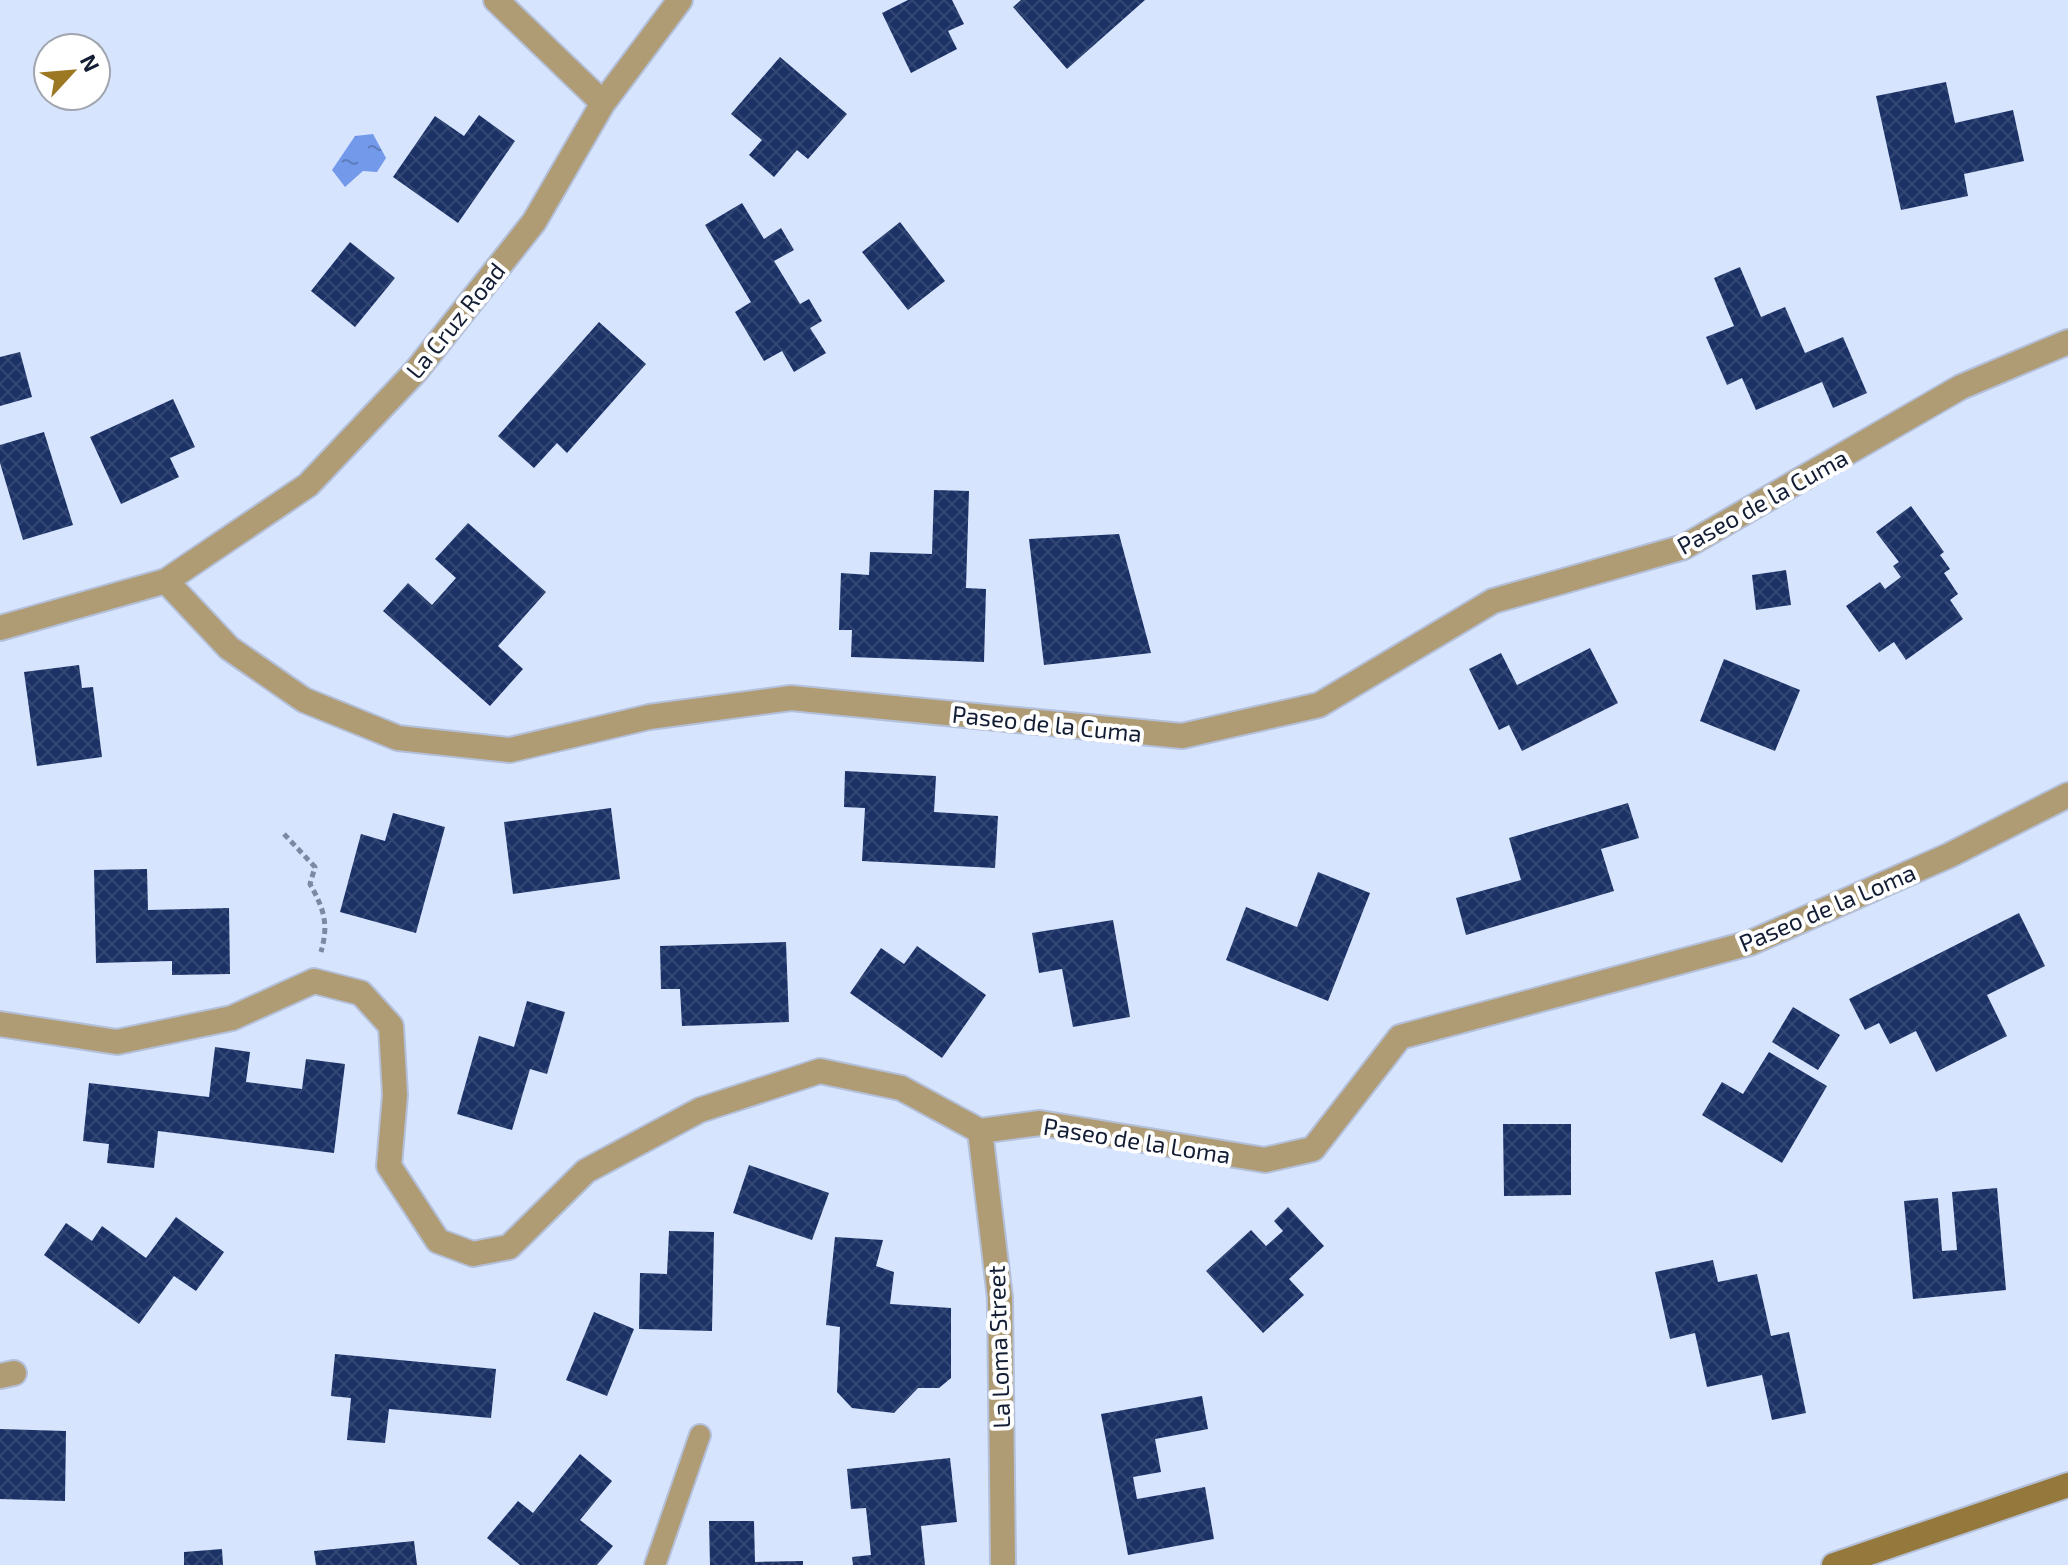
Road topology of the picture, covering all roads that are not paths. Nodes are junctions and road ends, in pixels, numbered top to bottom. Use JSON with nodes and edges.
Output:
{"nodes":[{"id":1,"x":496,"y":0,"type":"edge"},
{"id":2,"x":680,"y":0,"type":"edge"},
{"id":3,"x":603,"y":103,"type":"junction"},
{"id":4,"x":2068,"y":342,"type":"edge"},
{"id":5,"x":166,"y":581,"type":"junction"},
{"id":6,"x":0,"y":628,"type":"edge"},
{"id":7,"x":2068,"y":795,"type":"edge"},
{"id":8,"x":0,"y":1024,"type":"edge"},
{"id":9,"x":980,"y":1131,"type":"junction"},
{"id":10,"x":700,"y":1435,"type":"dead end"},
{"id":11,"x":2068,"y":1485,"type":"edge"},
{"id":12,"x":655,"y":1565,"type":"edge"},
{"id":13,"x":1003,"y":1565,"type":"edge"},
{"id":14,"x":1834,"y":1565,"type":"edge"}],
"edges":[{"from":1,"to":3,"type":"street"},
{"from":2,"to":3,"type":"street","name":"La Cruz Road"},
{"from":3,"to":5,"type":"street","name":"La Cruz Road"},
{"from":4,"to":5,"type":"street","name":"Paseo de la Cuma"},
{"from":5,"to":6,"type":"street"},
{"from":7,"to":9,"type":"street","name":"Paseo de la Loma"},
{"from":8,"to":9,"type":"street"},
{"from":9,"to":13,"type":"street","name":"La Loma Street"},
{"from":10,"to":12,"type":"lane"},
{"from":11,"to":14,"type":"street"}]}
